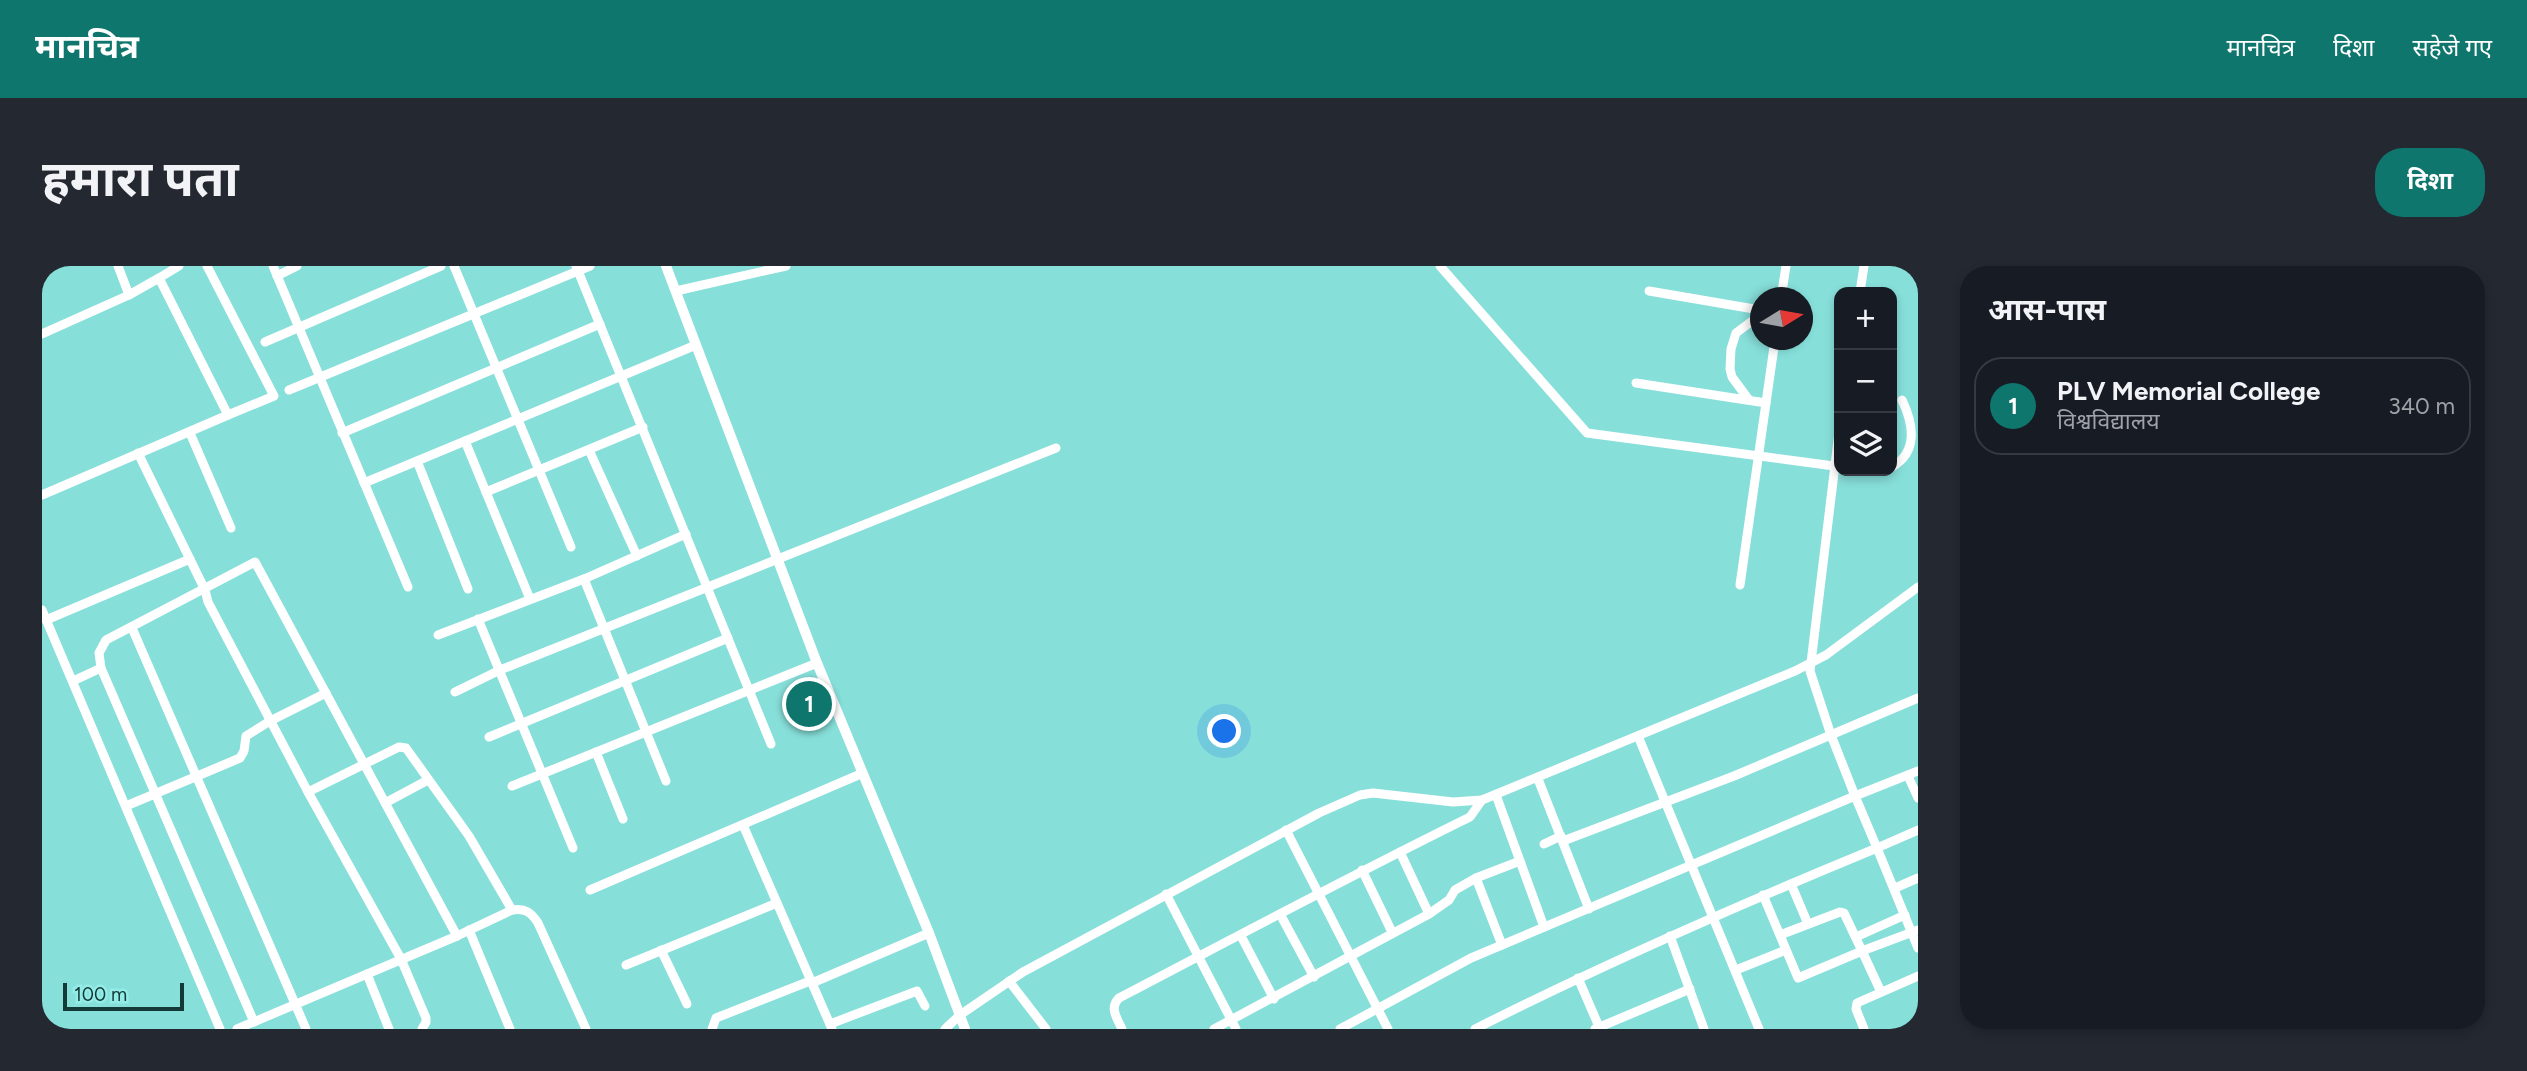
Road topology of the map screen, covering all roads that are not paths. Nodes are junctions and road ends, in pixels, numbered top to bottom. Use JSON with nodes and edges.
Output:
{"nodes":[{"id":1,"x":118,"y":266,"type":"edge"},
{"id":2,"x":179,"y":266,"type":"edge"},
{"id":3,"x":207,"y":266,"type":"edge"},
{"id":4,"x":273,"y":266,"type":"edge"},
{"id":5,"x":298,"y":266,"type":"edge"},
{"id":6,"x":441,"y":266,"type":"edge"},
{"id":7,"x":454,"y":266,"type":"edge"},
{"id":8,"x":590,"y":266,"type":"edge"},
{"id":9,"x":666,"y":266,"type":"edge"},
{"id":10,"x":786,"y":266,"type":"edge"},
{"id":11,"x":1440,"y":266,"type":"edge"},
{"id":12,"x":1786,"y":266,"type":"edge"},
{"id":13,"x":1864,"y":266,"type":"edge"},
{"id":14,"x":577,"y":269,"type":"edge"},
{"id":15,"x":277,"y":276,"type":"junction"},
{"id":16,"x":159,"y":278,"type":"junction"},
{"id":17,"x":1783,"y":287,"type":"edge"},
{"id":18,"x":1861,"y":287,"type":"edge"},
{"id":19,"x":676,"y":291,"type":"junction"},
{"id":20,"x":1648,"y":291,"type":"dead end"},
{"id":21,"x":130,"y":295,"type":"junction"},
{"id":22,"x":1750,"y":311,"type":"edge"},
{"id":23,"x":474,"y":315,"type":"junction"},
{"id":24,"x":1750,"y":321,"type":"edge"},
{"id":25,"x":600,"y":324,"type":"junction"},
{"id":26,"x":298,"y":328,"type":"junction"},
{"id":27,"x":42,"y":334,"type":"edge"},
{"id":28,"x":265,"y":342,"type":"dead end"},
{"id":29,"x":696,"y":345,"type":"junction"},
{"id":30,"x":1774,"y":350,"type":"edge"},
{"id":31,"x":496,"y":368,"type":"junction"},
{"id":32,"x":622,"y":375,"type":"junction"},
{"id":33,"x":319,"y":378,"type":"junction"},
{"id":34,"x":1636,"y":383,"type":"dead end"},
{"id":35,"x":289,"y":390,"type":"dead end"},
{"id":36,"x":1749,"y":400,"type":"junction"},
{"id":37,"x":1902,"y":400,"type":"dead end"},
{"id":38,"x":1766,"y":403,"type":"junction"},
{"id":39,"x":228,"y":415,"type":"junction"},
{"id":40,"x":517,"y":419,"type":"junction"},
{"id":41,"x":643,"y":427,"type":"junction"},
{"id":42,"x":190,"y":433,"type":"junction"},
{"id":43,"x":342,"y":433,"type":"junction"},
{"id":44,"x":465,"y":440,"type":"junction"},
{"id":45,"x":1056,"y":447,"type":"dead end"},
{"id":46,"x":589,"y":450,"type":"junction"},
{"id":47,"x":138,"y":453,"type":"junction"},
{"id":48,"x":1759,"y":456,"type":"junction"},
{"id":49,"x":417,"y":461,"type":"junction"},
{"id":50,"x":1897,"y":463,"type":"edge"},
{"id":51,"x":1834,"y":466,"type":"joint"},
{"id":52,"x":539,"y":471,"type":"junction"},
{"id":53,"x":364,"y":483,"type":"junction"},
{"id":54,"x":486,"y":492,"type":"junction"},
{"id":55,"x":42,"y":495,"type":"edge"},
{"id":56,"x":231,"y":528,"type":"dead end"},
{"id":57,"x":686,"y":534,"type":"junction"},
{"id":58,"x":571,"y":547,"type":"dead end"},
{"id":59,"x":636,"y":556,"type":"junction"},
{"id":60,"x":777,"y":558,"type":"junction"},
{"id":61,"x":190,"y":559,"type":"junction"},
{"id":62,"x":584,"y":579,"type":"junction"},
{"id":63,"x":1740,"y":585,"type":"dead end"},
{"id":64,"x":408,"y":587,"type":"dead end"},
{"id":65,"x":708,"y":587,"type":"junction"},
{"id":66,"x":1918,"y":587,"type":"edge"},
{"id":67,"x":468,"y":589,"type":"dead end"},
{"id":68,"x":205,"y":590,"type":"junction"},
{"id":69,"x":530,"y":599,"type":"junction"},
{"id":70,"x":42,"y":610,"type":"edge"},
{"id":71,"x":478,"y":619,"type":"junction"},
{"id":72,"x":46,"y":620,"type":"junction"},
{"id":73,"x":132,"y":628,"type":"junction"},
{"id":74,"x":605,"y":629,"type":"junction"},
{"id":75,"x":439,"y":635,"type":"dead end"},
{"id":76,"x":728,"y":638,"type":"junction"},
{"id":77,"x":817,"y":663,"type":"junction"},
{"id":78,"x":1810,"y":663,"type":"junction"},
{"id":79,"x":101,"y":668,"type":"junction"},
{"id":80,"x":500,"y":670,"type":"junction"},
{"id":81,"x":73,"y":681,"type":"junction"},
{"id":82,"x":624,"y":682,"type":"junction"},
{"id":83,"x":749,"y":689,"type":"junction"},
{"id":84,"x":454,"y":692,"type":"dead end"},
{"id":85,"x":326,"y":693,"type":"junction"},
{"id":86,"x":1918,"y":698,"type":"edge"},
{"id":87,"x":270,"y":721,"type":"junction"},
{"id":88,"x":523,"y":723,"type":"junction"},
{"id":89,"x":645,"y":732,"type":"junction"},
{"id":90,"x":1830,"y":735,"type":"junction"},
{"id":91,"x":1639,"y":736,"type":"junction"},
{"id":92,"x":489,"y":737,"type":"dead end"},
{"id":93,"x":771,"y":744,"type":"dead end"},
{"id":94,"x":596,"y":752,"type":"junction"},
{"id":95,"x":365,"y":764,"type":"junction"},
{"id":96,"x":1918,"y":771,"type":"edge"},
{"id":97,"x":863,"y":773,"type":"junction"},
{"id":98,"x":543,"y":774,"type":"junction"},
{"id":99,"x":1908,"y":776,"type":"junction"},
{"id":100,"x":197,"y":777,"type":"junction"},
{"id":101,"x":428,"y":779,"type":"junction"},
{"id":102,"x":1538,"y":779,"type":"junction"},
{"id":103,"x":666,"y":781,"type":"dead end"},
{"id":104,"x":512,"y":786,"type":"dead end"},
{"id":105,"x":308,"y":792,"type":"junction"},
{"id":106,"x":156,"y":793,"type":"junction"},
{"id":107,"x":1496,"y":795,"type":"junction"},
{"id":108,"x":1856,"y":796,"type":"junction"},
{"id":109,"x":1918,"y":798,"type":"edge"},
{"id":110,"x":1482,"y":800,"type":"junction"},
{"id":111,"x":1667,"y":802,"type":"junction"},
{"id":112,"x":385,"y":803,"type":"junction"},
{"id":113,"x":125,"y":806,"type":"junction"},
{"id":114,"x":623,"y":819,"type":"dead end"},
{"id":115,"x":743,"y":825,"type":"junction"},
{"id":116,"x":1286,"y":830,"type":"junction"},
{"id":117,"x":1918,"y":830,"type":"edge"},
{"id":118,"x":1562,"y":839,"type":"junction"},
{"id":119,"x":1544,"y":844,"type":"dead end"},
{"id":120,"x":573,"y":848,"type":"dead end"},
{"id":121,"x":1877,"y":848,"type":"junction"},
{"id":122,"x":1400,"y":852,"type":"junction"},
{"id":123,"x":1520,"y":861,"type":"junction"},
{"id":124,"x":1690,"y":866,"type":"junction"},
{"id":125,"x":1362,"y":870,"type":"junction"},
{"id":126,"x":1476,"y":878,"type":"junction"},
{"id":127,"x":1918,"y":878,"type":"edge"},
{"id":128,"x":1791,"y":884,"type":"junction"},
{"id":129,"x":1895,"y":888,"type":"junction"},
{"id":130,"x":590,"y":890,"type":"dead end"},
{"id":131,"x":1318,"y":893,"type":"junction"},
{"id":132,"x":1166,"y":894,"type":"junction"},
{"id":133,"x":1763,"y":895,"type":"junction"},
{"id":134,"x":777,"y":903,"type":"junction"},
{"id":135,"x":1589,"y":909,"type":"junction"},
{"id":136,"x":512,"y":910,"type":"junction"},
{"id":137,"x":1280,"y":914,"type":"junction"},
{"id":138,"x":1429,"y":914,"type":"junction"},
{"id":139,"x":1905,"y":915,"type":"junction"},
{"id":140,"x":1713,"y":917,"type":"junction"},
{"id":141,"x":1808,"y":924,"type":"junction"},
{"id":142,"x":1544,"y":927,"type":"junction"},
{"id":143,"x":469,"y":930,"type":"junction"},
{"id":144,"x":1915,"y":931,"type":"edge"},
{"id":145,"x":1392,"y":932,"type":"junction"},
{"id":146,"x":929,"y":933,"type":"junction"},
{"id":147,"x":1780,"y":935,"type":"junction"},
{"id":148,"x":457,"y":936,"type":"junction"},
{"id":149,"x":1241,"y":936,"type":"junction"},
{"id":150,"x":1670,"y":936,"type":"junction"},
{"id":151,"x":1856,"y":937,"type":"junction"},
{"id":152,"x":1502,"y":945,"type":"junction"},
{"id":153,"x":1918,"y":948,"type":"edge"},
{"id":154,"x":661,"y":950,"type":"junction"},
{"id":155,"x":1786,"y":950,"type":"junction"},
{"id":156,"x":1862,"y":951,"type":"junction"},
{"id":157,"x":1350,"y":955,"type":"junction"},
{"id":158,"x":1199,"y":957,"type":"junction"},
{"id":159,"x":401,"y":959,"type":"junction"},
{"id":160,"x":626,"y":965,"type":"dead end"},
{"id":161,"x":1736,"y":970,"type":"junction"},
{"id":162,"x":367,"y":974,"type":"junction"},
{"id":163,"x":1918,"y":976,"type":"edge"},
{"id":164,"x":1314,"y":977,"type":"junction"},
{"id":165,"x":1578,"y":978,"type":"junction"},
{"id":166,"x":1009,"y":981,"type":"junction"},
{"id":167,"x":811,"y":982,"type":"junction"},
{"id":168,"x":1690,"y":989,"type":"junction"},
{"id":169,"x":1881,"y":992,"type":"junction"},
{"id":170,"x":1274,"y":999,"type":"junction"},
{"id":171,"x":687,"y":1004,"type":"dead end"},
{"id":172,"x":295,"y":1005,"type":"junction"},
{"id":173,"x":925,"y":1006,"type":"dead end"},
{"id":174,"x":1377,"y":1009,"type":"junction"},
{"id":175,"x":960,"y":1015,"type":"junction"},
{"id":176,"x":254,"y":1023,"type":"junction"},
{"id":177,"x":1233,"y":1024,"type":"edge"},
{"id":178,"x":831,"y":1027,"type":"edge"},
{"id":179,"x":1598,"y":1028,"type":"edge"},
{"id":180,"x":220,"y":1029,"type":"edge"},
{"id":181,"x":237,"y":1029,"type":"edge"},
{"id":182,"x":306,"y":1029,"type":"edge"},
{"id":183,"x":389,"y":1029,"type":"edge"},
{"id":184,"x":422,"y":1029,"type":"edge"},
{"id":185,"x":510,"y":1029,"type":"edge"},
{"id":186,"x":586,"y":1029,"type":"edge"},
{"id":187,"x":712,"y":1029,"type":"edge"},
{"id":188,"x":946,"y":1029,"type":"edge"},
{"id":189,"x":965,"y":1029,"type":"edge"},
{"id":190,"x":1046,"y":1029,"type":"edge"},
{"id":191,"x":1122,"y":1029,"type":"edge"},
{"id":192,"x":1214,"y":1029,"type":"edge"},
{"id":193,"x":1340,"y":1029,"type":"edge"},
{"id":194,"x":1388,"y":1029,"type":"edge"},
{"id":195,"x":1475,"y":1029,"type":"edge"},
{"id":196,"x":1704,"y":1029,"type":"edge"},
{"id":197,"x":1759,"y":1029,"type":"edge"},
{"id":198,"x":1864,"y":1029,"type":"edge"}],
"edges":[{"from":1,"to":21,"type":"street"},
{"from":2,"to":16,"type":"street"},
{"from":3,"to":39,"type":"street"},
{"from":4,"to":15,"type":"street"},
{"from":5,"to":15,"type":"street"},
{"from":6,"to":26,"type":"street"},
{"from":7,"to":23,"type":"street"},
{"from":8,"to":14,"type":"street"},
{"from":9,"to":19,"type":"main road"},
{"from":10,"to":19,"type":"street"},
{"from":11,"to":48,"type":"street"},
{"from":12,"to":17,"type":"street"},
{"from":13,"to":18,"type":"street"},
{"from":14,"to":23,"type":"street"},
{"from":14,"to":25,"type":"street"},
{"from":15,"to":26,"type":"street"},
{"from":16,"to":21,"type":"street"},
{"from":16,"to":39,"type":"street"},
{"from":19,"to":29,"type":"main road"},
{"from":20,"to":22,"type":"street"},
{"from":21,"to":27,"type":"street"},
{"from":23,"to":31,"type":"street"},
{"from":23,"to":33,"type":"street"},
{"from":24,"to":36,"type":"street"},
{"from":25,"to":31,"type":"street"},
{"from":25,"to":32,"type":"street"},
{"from":26,"to":28,"type":"street"},
{"from":26,"to":33,"type":"street"},
{"from":29,"to":32,"type":"street"},
{"from":29,"to":60,"type":"main road"},
{"from":30,"to":38,"type":"street"},
{"from":31,"to":40,"type":"street"},
{"from":31,"to":43,"type":"street"},
{"from":32,"to":40,"type":"street"},
{"from":32,"to":41,"type":"street"},
{"from":33,"to":35,"type":"street"},
{"from":33,"to":43,"type":"street"},
{"from":34,"to":36,"type":"street"},
{"from":36,"to":38,"type":"street"},
{"from":37,"to":50,"type":"street"},
{"from":38,"to":48,"type":"street"},
{"from":39,"to":42,"type":"street"},
{"from":40,"to":44,"type":"street"},
{"from":40,"to":52,"type":"street"},
{"from":41,"to":46,"type":"street"},
{"from":41,"to":57,"type":"street"},
{"from":42,"to":47,"type":"street"},
{"from":42,"to":56,"type":"street"},
{"from":43,"to":53,"type":"street"},
{"from":44,"to":49,"type":"street"},
{"from":44,"to":54,"type":"street"},
{"from":45,"to":60,"type":"street"},
{"from":46,"to":52,"type":"street"},
{"from":46,"to":59,"type":"street"},
{"from":47,"to":55,"type":"street"},
{"from":47,"to":61,"type":"street"},
{"from":48,"to":51,"type":"street"},
{"from":48,"to":63,"type":"street"},
{"from":49,"to":53,"type":"street"},
{"from":49,"to":67,"type":"street"},
{"from":51,"to":78,"type":"street"},
{"from":52,"to":54,"type":"street"},
{"from":52,"to":58,"type":"street"},
{"from":53,"to":64,"type":"street"},
{"from":54,"to":69,"type":"street"},
{"from":57,"to":59,"type":"street"},
{"from":57,"to":65,"type":"street"},
{"from":59,"to":62,"type":"street"},
{"from":60,"to":65,"type":"street"},
{"from":60,"to":77,"type":"main road"},
{"from":61,"to":68,"type":"street"},
{"from":61,"to":72,"type":"street"},
{"from":62,"to":69,"type":"street"},
{"from":62,"to":74,"type":"street"},
{"from":65,"to":74,"type":"street"},
{"from":65,"to":76,"type":"street"},
{"from":66,"to":78,"type":"street"},
{"from":68,"to":73,"type":"street"},
{"from":68,"to":85,"type":"street"},
{"from":68,"to":87,"type":"street"},
{"from":69,"to":71,"type":"street"},
{"from":70,"to":72,"type":"street"},
{"from":71,"to":75,"type":"street"},
{"from":71,"to":80,"type":"street"},
{"from":72,"to":81,"type":"street"},
{"from":73,"to":79,"type":"street"},
{"from":73,"to":100,"type":"street"},
{"from":74,"to":80,"type":"street"},
{"from":74,"to":82,"type":"street"},
{"from":76,"to":82,"type":"street"},
{"from":76,"to":83,"type":"street"},
{"from":77,"to":83,"type":"street"},
{"from":77,"to":97,"type":"main road"},
{"from":78,"to":90,"type":"street"},
{"from":78,"to":91,"type":"street"},
{"from":79,"to":81,"type":"street"},
{"from":79,"to":106,"type":"street"},
{"from":80,"to":84,"type":"street"},
{"from":80,"to":88,"type":"street"},
{"from":81,"to":113,"type":"street"},
{"from":82,"to":88,"type":"street"},
{"from":82,"to":89,"type":"street"},
{"from":83,"to":89,"type":"street"},
{"from":83,"to":93,"type":"street"},
{"from":85,"to":87,"type":"street"},
{"from":85,"to":95,"type":"street"},
{"from":86,"to":90,"type":"street"},
{"from":87,"to":100,"type":"street"},
{"from":87,"to":105,"type":"street"},
{"from":88,"to":92,"type":"street"},
{"from":88,"to":98,"type":"street"},
{"from":89,"to":94,"type":"street"},
{"from":89,"to":103,"type":"street"},
{"from":90,"to":108,"type":"street"},
{"from":90,"to":111,"type":"street"},
{"from":91,"to":102,"type":"street"},
{"from":91,"to":111,"type":"street"},
{"from":94,"to":98,"type":"street"},
{"from":94,"to":114,"type":"street"},
{"from":95,"to":101,"type":"street"},
{"from":95,"to":105,"type":"street"},
{"from":95,"to":112,"type":"street"},
{"from":96,"to":99,"type":"street"},
{"from":97,"to":115,"type":"street"},
{"from":97,"to":146,"type":"main road"},
{"from":98,"to":104,"type":"street"},
{"from":98,"to":120,"type":"street"},
{"from":99,"to":108,"type":"street"},
{"from":99,"to":109,"type":"street"},
{"from":100,"to":106,"type":"street"},
{"from":100,"to":172,"type":"street"},
{"from":101,"to":112,"type":"street"},
{"from":101,"to":136,"type":"street"},
{"from":102,"to":107,"type":"street"},
{"from":102,"to":118,"type":"street"},
{"from":105,"to":159,"type":"street"},
{"from":106,"to":113,"type":"street"},
{"from":106,"to":176,"type":"street"},
{"from":107,"to":110,"type":"street"},
{"from":107,"to":123,"type":"street"},
{"from":108,"to":121,"type":"street"},
{"from":108,"to":124,"type":"street"},
{"from":110,"to":116,"type":"street"},
{"from":110,"to":122,"type":"street"},
{"from":111,"to":118,"type":"street"},
{"from":111,"to":124,"type":"street"},
{"from":112,"to":148,"type":"street"},
{"from":113,"to":180,"type":"street"},
{"from":115,"to":130,"type":"street"},
{"from":115,"to":134,"type":"street"},
{"from":116,"to":131,"type":"street"},
{"from":116,"to":132,"type":"street"},
{"from":117,"to":121,"type":"street"},
{"from":118,"to":119,"type":"street"},
{"from":118,"to":135,"type":"street"},
{"from":121,"to":128,"type":"street"},
{"from":121,"to":129,"type":"street"},
{"from":122,"to":125,"type":"street"},
{"from":122,"to":138,"type":"street"},
{"from":123,"to":126,"type":"street"},
{"from":123,"to":142,"type":"street"},
{"from":124,"to":135,"type":"street"},
{"from":124,"to":140,"type":"street"},
{"from":125,"to":131,"type":"street"},
{"from":125,"to":145,"type":"street"},
{"from":126,"to":138,"type":"street"},
{"from":126,"to":152,"type":"street"},
{"from":127,"to":129,"type":"street"},
{"from":128,"to":133,"type":"street"},
{"from":128,"to":141,"type":"street"},
{"from":129,"to":139,"type":"street"},
{"from":131,"to":137,"type":"street"},
{"from":131,"to":157,"type":"street"},
{"from":132,"to":158,"type":"street"},
{"from":132,"to":166,"type":"street"},
{"from":133,"to":140,"type":"street"},
{"from":133,"to":147,"type":"street"},
{"from":134,"to":154,"type":"street"},
{"from":134,"to":167,"type":"street"},
{"from":135,"to":142,"type":"street"},
{"from":136,"to":143,"type":"street"},
{"from":136,"to":186,"type":"street"},
{"from":137,"to":149,"type":"street"},
{"from":137,"to":164,"type":"street"},
{"from":138,"to":145,"type":"street"},
{"from":139,"to":144,"type":"street"},
{"from":139,"to":151,"type":"street"},
{"from":140,"to":150,"type":"street"},
{"from":140,"to":161,"type":"street"},
{"from":141,"to":147,"type":"street"},
{"from":141,"to":151,"type":"street"},
{"from":142,"to":152,"type":"street"},
{"from":143,"to":148,"type":"street"},
{"from":143,"to":185,"type":"street"},
{"from":144,"to":153,"type":"street"},
{"from":144,"to":156,"type":"street"},
{"from":145,"to":157,"type":"street"},
{"from":146,"to":167,"type":"street"},
{"from":146,"to":175,"type":"main road"},
{"from":147,"to":155,"type":"street"},
{"from":148,"to":159,"type":"street"},
{"from":149,"to":158,"type":"street"},
{"from":149,"to":170,"type":"street"},
{"from":150,"to":165,"type":"street"},
{"from":150,"to":168,"type":"street"},
{"from":151,"to":156,"type":"street"},
{"from":152,"to":174,"type":"street"},
{"from":154,"to":160,"type":"street"},
{"from":154,"to":171,"type":"street"},
{"from":155,"to":156,"type":"street"},
{"from":155,"to":161,"type":"street"},
{"from":156,"to":169,"type":"street"},
{"from":157,"to":164,"type":"street"},
{"from":157,"to":174,"type":"street"},
{"from":158,"to":177,"type":"street"},
{"from":158,"to":191,"type":"street"},
{"from":159,"to":162,"type":"street"},
{"from":159,"to":184,"type":"street"},
{"from":161,"to":197,"type":"street"},
{"from":162,"to":172,"type":"street"},
{"from":162,"to":183,"type":"street"},
{"from":163,"to":169,"type":"street"},
{"from":164,"to":170,"type":"street"},
{"from":165,"to":179,"type":"street"},
{"from":165,"to":195,"type":"street"},
{"from":166,"to":175,"type":"street"},
{"from":166,"to":190,"type":"street"},
{"from":167,"to":178,"type":"street"},
{"from":167,"to":187,"type":"street"},
{"from":168,"to":179,"type":"street"},
{"from":168,"to":196,"type":"street"},
{"from":169,"to":198,"type":"street"},
{"from":170,"to":177,"type":"street"},
{"from":172,"to":176,"type":"street"},
{"from":172,"to":182,"type":"street"},
{"from":173,"to":178,"type":"street"},
{"from":174,"to":193,"type":"street"},
{"from":174,"to":194,"type":"street"},
{"from":175,"to":188,"type":"street"},
{"from":175,"to":189,"type":"main road"},
{"from":176,"to":181,"type":"street"},
{"from":177,"to":192,"type":"street"}]}
